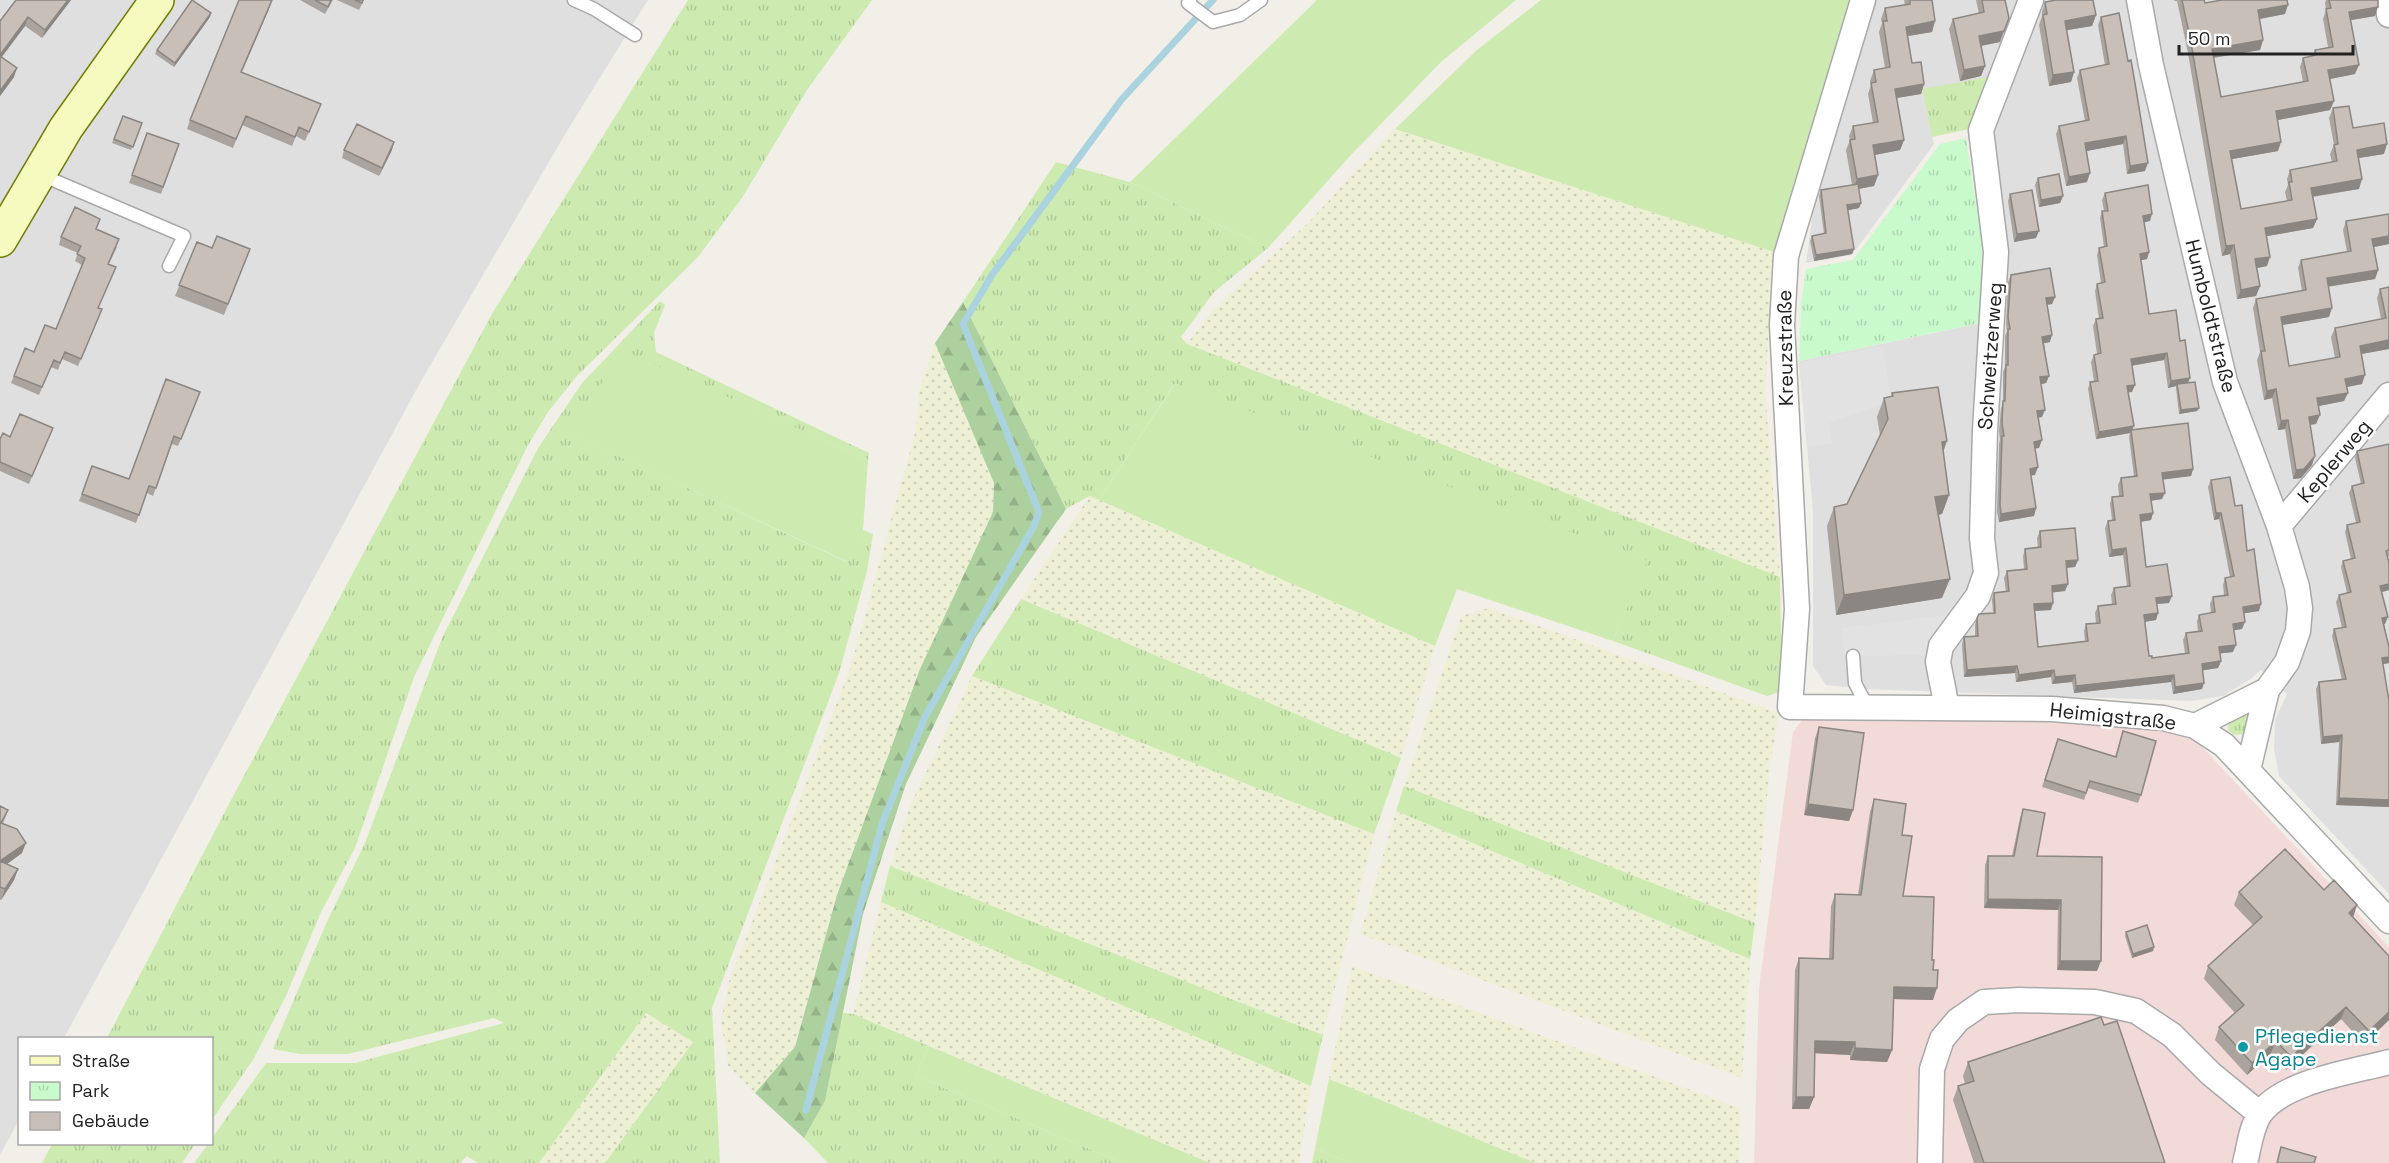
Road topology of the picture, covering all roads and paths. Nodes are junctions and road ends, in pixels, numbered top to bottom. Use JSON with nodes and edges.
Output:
{"nodes":[{"id":1,"x":157,"y":0,"type":"edge"},
{"id":2,"x":574,"y":0,"type":"edge"},
{"id":3,"x":1261,"y":0,"type":"edge"},
{"id":4,"x":1863,"y":0,"type":"edge"},
{"id":5,"x":2031,"y":0,"type":"edge"},
{"id":6,"x":2139,"y":0,"type":"edge"},
{"id":7,"x":2388,"y":0,"type":"edge"},
{"id":8,"x":1189,"y":1,"type":"edge"},
{"id":9,"x":2389,"y":15,"type":"edge"},
{"id":10,"x":635,"y":34,"type":"dead end"},
{"id":11,"x":38,"y":174,"type":"junction"},
{"id":12,"x":0,"y":240,"type":"edge"},
{"id":13,"x":169,"y":266,"type":"dead end"},
{"id":14,"x":2389,"y":395,"type":"edge"},
{"id":15,"x":2279,"y":526,"type":"junction"},
{"id":16,"x":1853,"y":656,"type":"dead end"},
{"id":17,"x":2267,"y":690,"type":"junction"},
{"id":18,"x":1868,"y":706,"type":"junction"},
{"id":19,"x":1790,"y":707,"type":"joint"},
{"id":20,"x":1947,"y":708,"type":"junction"},
{"id":21,"x":2195,"y":726,"type":"junction"},
{"id":22,"x":2248,"y":770,"type":"junction"},
{"id":23,"x":2389,"y":921,"type":"edge"},
{"id":24,"x":2389,"y":1062,"type":"edge"},
{"id":25,"x":2260,"y":1114,"type":"junction"},
{"id":26,"x":1929,"y":1163,"type":"edge"},
{"id":27,"x":2245,"y":1163,"type":"edge"}],
"edges":[{"from":1,"to":11,"type":"main road"},
{"from":2,"to":10,"type":"lane"},
{"from":3,"to":8,"type":"lane"},
{"from":4,"to":19,"type":"street","name":"Kreuzstraße"},
{"from":5,"to":20,"type":"street","name":"Schweitzerweg"},
{"from":6,"to":15,"type":"street","name":"Humboldtstraße"},
{"from":7,"to":9,"type":"street"},
{"from":11,"to":12,"type":"main road"},
{"from":11,"to":13,"type":"lane"},
{"from":14,"to":15,"type":"street","name":"Keplerweg"},
{"from":15,"to":17,"type":"street","name":"Humboldtstraße"},
{"from":16,"to":18,"type":"lane"},
{"from":17,"to":21,"type":"street","name":"Humboldtstraße"},
{"from":17,"to":22,"type":"street","name":"Humboldtstraße"},
{"from":18,"to":19,"type":"street","name":"Heimigstraße"},
{"from":18,"to":20,"type":"street","name":"Heimigstraße"},
{"from":20,"to":21,"type":"street","name":"Heimigstraße"},
{"from":21,"to":22,"type":"street","name":"Heimigstraße"},
{"from":22,"to":23,"type":"street","name":"Heimigstraße"},
{"from":24,"to":25,"type":"street"},
{"from":25,"to":26,"type":"street"},
{"from":25,"to":27,"type":"street"}]}
